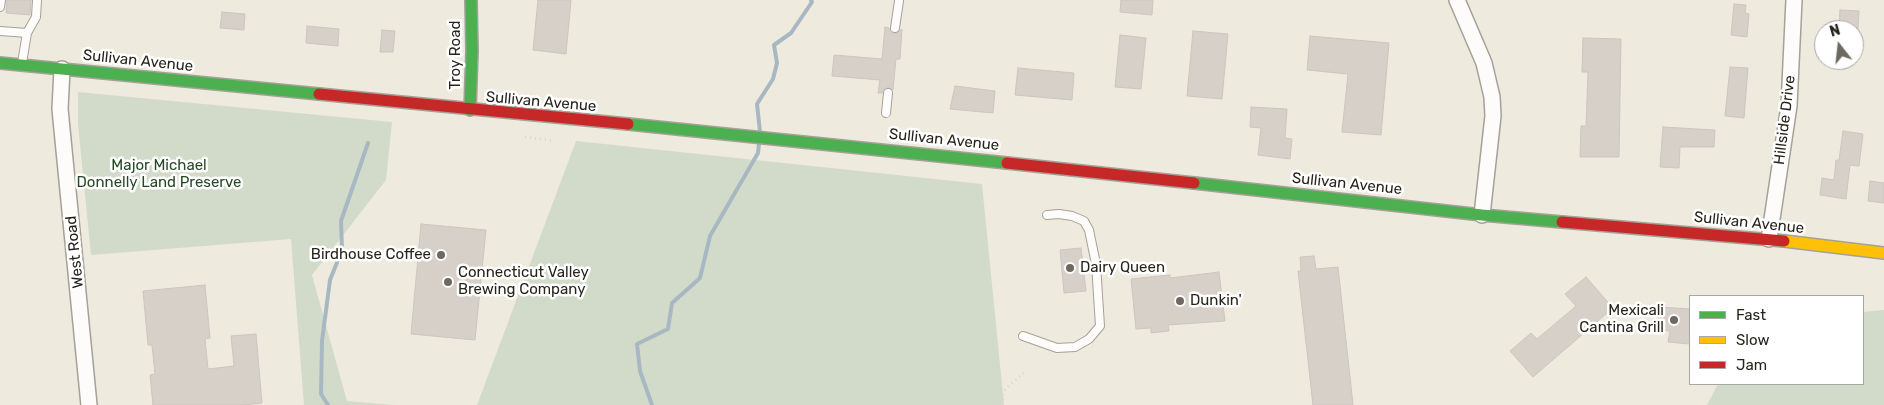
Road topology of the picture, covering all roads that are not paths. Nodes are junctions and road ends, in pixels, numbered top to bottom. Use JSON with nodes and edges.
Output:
{"nodes":[{"id":1,"x":1,"y":0,"type":"edge"},
{"id":2,"x":37,"y":0,"type":"edge"},
{"id":3,"x":471,"y":0,"type":"edge"},
{"id":4,"x":1456,"y":0,"type":"edge"},
{"id":5,"x":1794,"y":0,"type":"edge"},
{"id":6,"x":898,"y":1,"type":"edge"},
{"id":7,"x":0,"y":7,"type":"edge"},
{"id":8,"x":895,"y":28,"type":"dead end"},
{"id":9,"x":0,"y":31,"type":"edge"},
{"id":10,"x":26,"y":33,"type":"junction"},
{"id":11,"x":0,"y":63,"type":"edge"},
{"id":12,"x":22,"y":65,"type":"junction"},
{"id":13,"x":62,"y":69,"type":"junction"},
{"id":14,"x":888,"y":94,"type":"dead end"},
{"id":15,"x":470,"y":110,"type":"junction"},
{"id":16,"x":886,"y":113,"type":"dead end"},
{"id":17,"x":1482,"y":214,"type":"junction"},
{"id":18,"x":1047,"y":215,"type":"dead end"},
{"id":19,"x":1769,"y":239,"type":"junction"},
{"id":20,"x":1884,"y":253,"type":"edge"},
{"id":21,"x":1023,"y":336,"type":"dead end"},
{"id":22,"x":89,"y":405,"type":"edge"}],
"edges":[{"from":1,"to":7,"type":"lane"},
{"from":2,"to":10,"type":"lane"},
{"from":3,"to":15,"type":"main road","name":"Troy Road"},
{"from":4,"to":17,"type":"street"},
{"from":5,"to":19,"type":"street","name":"Hillside Drive"},
{"from":6,"to":8,"type":"lane"},
{"from":9,"to":10,"type":"lane"},
{"from":10,"to":12,"type":"lane"},
{"from":11,"to":12,"type":"main road","name":"Sullivan Avenue"},
{"from":12,"to":13,"type":"main road","name":"Sullivan Avenue"},
{"from":13,"to":15,"type":"main road","name":"Sullivan Avenue"},
{"from":13,"to":22,"type":"street","name":"West Road"},
{"from":14,"to":16,"type":"lane"},
{"from":15,"to":17,"type":"main road","name":"Sullivan Avenue"},
{"from":17,"to":19,"type":"main road","name":"Sullivan Avenue"},
{"from":18,"to":21,"type":"lane"},
{"from":19,"to":20,"type":"main road","name":"Sullivan Avenue"}]}
